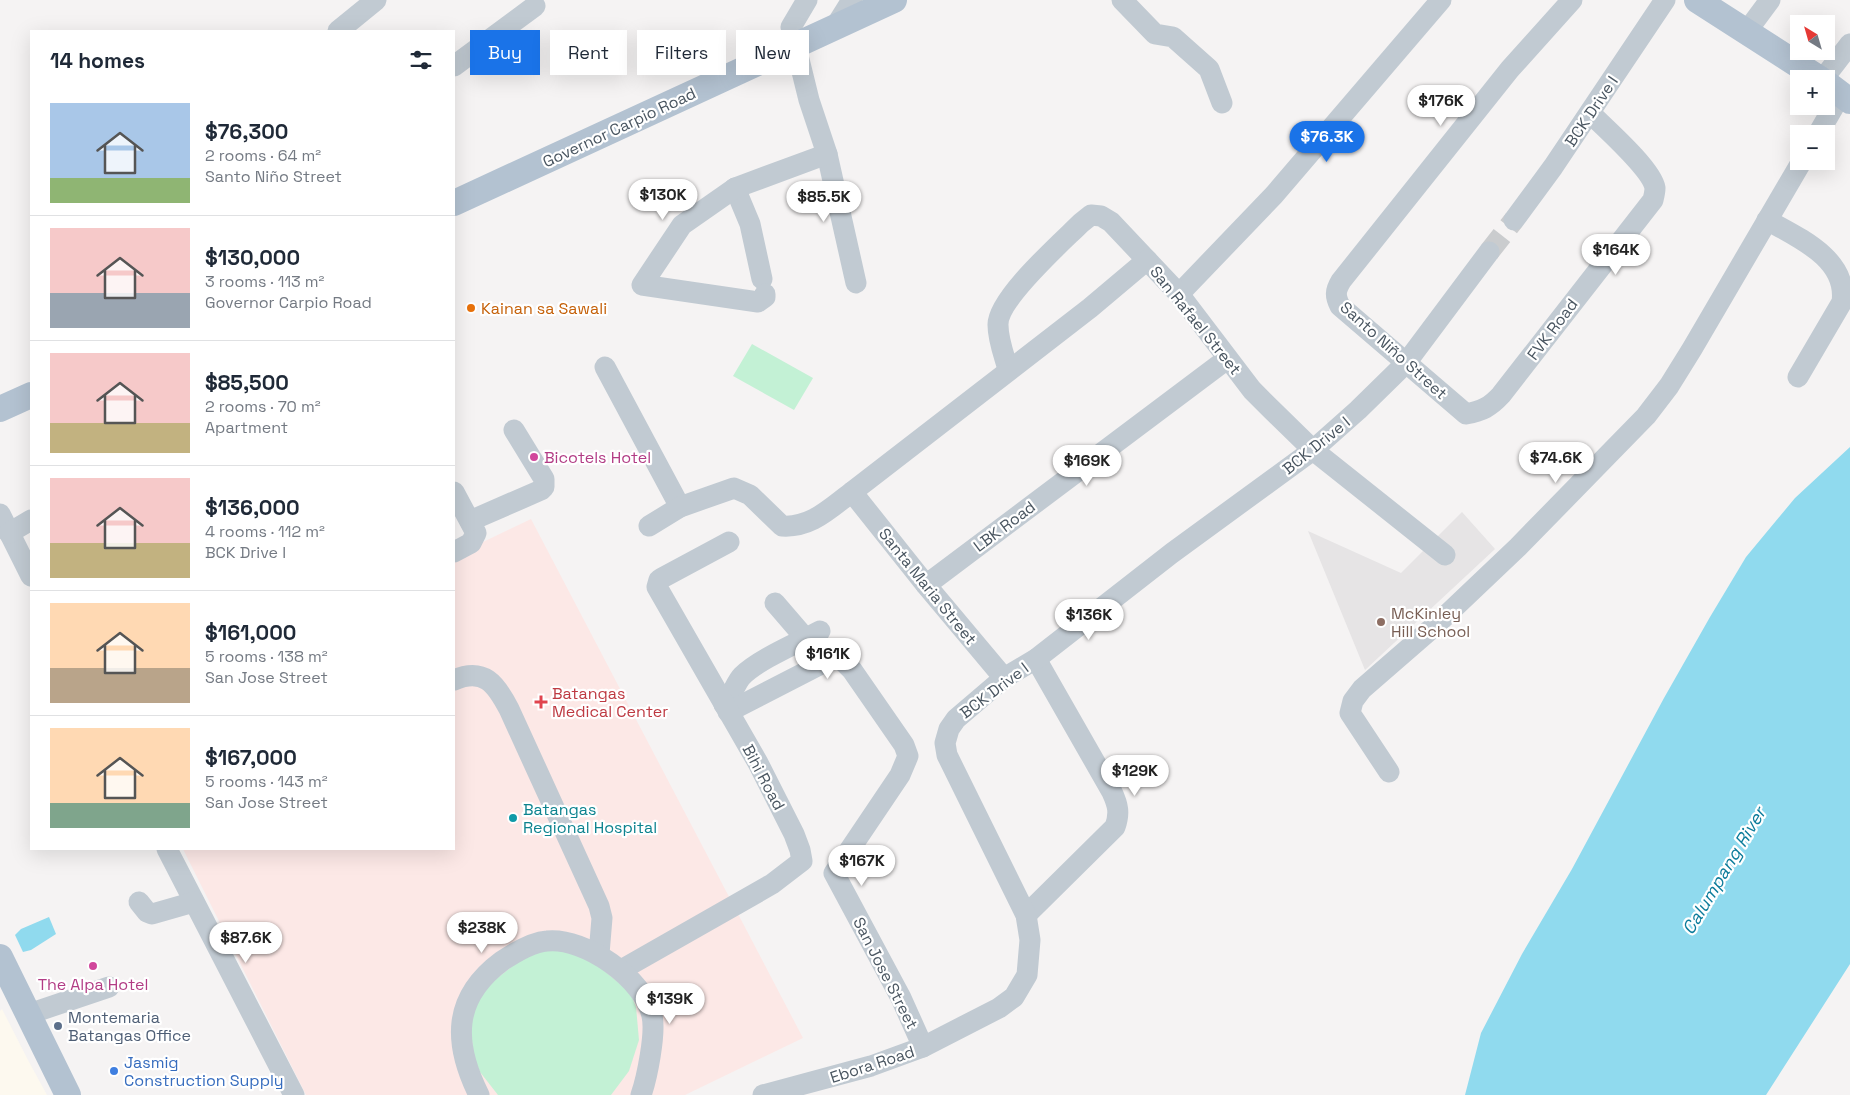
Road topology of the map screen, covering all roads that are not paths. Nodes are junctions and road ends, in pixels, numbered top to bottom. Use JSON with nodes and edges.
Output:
{"nodes":[{"id":1,"x":376,"y":0,"type":"edge"},
{"id":2,"x":852,"y":0,"type":"edge"},
{"id":3,"x":894,"y":0,"type":"edge"},
{"id":4,"x":1122,"y":0,"type":"edge"},
{"id":5,"x":1441,"y":0,"type":"edge"},
{"id":6,"x":1572,"y":0,"type":"edge"},
{"id":7,"x":1665,"y":0,"type":"edge"},
{"id":8,"x":1697,"y":0,"type":"edge"},
{"id":9,"x":1770,"y":0,"type":"edge"},
{"id":10,"x":800,"y":2,"type":"edge"},
{"id":11,"x":535,"y":6,"type":"dead end"},
{"id":12,"x":834,"y":27,"type":"junction"},
{"id":13,"x":339,"y":30,"type":"edge"},
{"id":14,"x":791,"y":30,"type":"edge"},
{"id":15,"x":1747,"y":31,"type":"junction"},
{"id":16,"x":809,"y":39,"type":"edge"},
{"id":17,"x":1850,"y":44,"type":"edge"},
{"id":18,"x":455,"y":65,"type":"edge"},
{"id":19,"x":1806,"y":70,"type":"edge"},
{"id":20,"x":736,"y":73,"type":"edge"},
{"id":21,"x":802,"y":75,"type":"edge"},
{"id":22,"x":1835,"y":80,"type":"edge"},
{"id":23,"x":1222,"y":103,"type":"dead end"},
{"id":24,"x":1590,"y":113,"type":"junction"},
{"id":25,"x":827,"y":154,"type":"junction"},
{"id":26,"x":1797,"y":170,"type":"edge"},
{"id":27,"x":735,"y":188,"type":"junction"},
{"id":28,"x":455,"y":203,"type":"edge"},
{"id":29,"x":1514,"y":220,"type":"tunnel mouth"},
{"id":30,"x":1767,"y":220,"type":"junction"},
{"id":31,"x":1489,"y":252,"type":"tunnel mouth"},
{"id":32,"x":1147,"y":260,"type":"junction"},
{"id":33,"x":856,"y":283,"type":"dead end"},
{"id":34,"x":1179,"y":294,"type":"junction"},
{"id":35,"x":1227,"y":359,"type":"junction"},
{"id":36,"x":1406,"y":363,"type":"junction"},
{"id":37,"x":605,"y":366,"type":"dead end"},
{"id":38,"x":1008,"y":370,"type":"junction"},
{"id":39,"x":1798,"y":376,"type":"dead end"},
{"id":40,"x":30,"y":395,"type":"edge"},
{"id":41,"x":0,"y":409,"type":"edge"},
{"id":42,"x":1466,"y":414,"type":"joint"},
{"id":43,"x":514,"y":430,"type":"dead end"},
{"id":44,"x":1313,"y":450,"type":"junction"},
{"id":45,"x":852,"y":492,"type":"junction"},
{"id":46,"x":455,"y":494,"type":"edge"},
{"id":47,"x":680,"y":507,"type":"junction"},
{"id":48,"x":30,"y":520,"type":"edge"},
{"id":49,"x":470,"y":521,"type":"junction"},
{"id":50,"x":5,"y":524,"type":"edge"},
{"id":51,"x":649,"y":526,"type":"dead end"},
{"id":52,"x":729,"y":542,"type":"dead end"},
{"id":53,"x":455,"y":551,"type":"edge"},
{"id":54,"x":1445,"y":556,"type":"dead end"},
{"id":55,"x":30,"y":574,"type":"edge"},
{"id":56,"x":926,"y":585,"type":"junction"},
{"id":57,"x":775,"y":603,"type":"dead end"},
{"id":58,"x":1036,"y":659,"type":"junction"},
{"id":59,"x":1004,"y":678,"type":"junction"},
{"id":60,"x":455,"y":680,"type":"edge"},
{"id":61,"x":726,"y":708,"type":"junction"},
{"id":62,"x":1390,"y":772,"type":"dead end"},
{"id":63,"x":168,"y":850,"type":"edge"},
{"id":64,"x":802,"y":861,"type":"junction"},
{"id":65,"x":834,"y":873,"type":"junction"},
{"id":66,"x":139,"y":902,"type":"dead end"},
{"id":67,"x":194,"y":902,"type":"junction"},
{"id":68,"x":1026,"y":915,"type":"junction"},
{"id":69,"x":599,"y":954,"type":"junction"},
{"id":70,"x":0,"y":957,"type":"edge"},
{"id":71,"x":621,"y":970,"type":"junction"},
{"id":72,"x":109,"y":988,"type":"dead end"},
{"id":73,"x":29,"y":1014,"type":"junction"},
{"id":74,"x":923,"y":1047,"type":"junction"},
{"id":75,"x":68,"y":1095,"type":"edge"},
{"id":76,"x":294,"y":1095,"type":"edge"},
{"id":77,"x":479,"y":1095,"type":"edge"},
{"id":78,"x":641,"y":1095,"type":"edge"},
{"id":79,"x":763,"y":1095,"type":"edge"}],
"edges":[{"from":1,"to":13,"type":"street"},
{"from":2,"to":12,"type":"street"},
{"from":3,"to":12,"type":"main road","name":"Governor Carpio Road"},
{"from":4,"to":23,"type":"street"},
{"from":5,"to":34,"type":"street"},
{"from":6,"to":36,"type":"street","name":"Santo Niño Street"},
{"from":7,"to":24,"type":"street","name":"BCK Drive I"},
{"from":8,"to":15,"type":"main road"},
{"from":9,"to":15,"type":"street"},
{"from":10,"to":14,"type":"street"},
{"from":11,"to":18,"type":"street"},
{"from":12,"to":16,"type":"main road","name":"Governor Carpio Road"},
{"from":15,"to":19,"type":"main road"},
{"from":17,"to":22,"type":"street"},
{"from":20,"to":28,"type":"main road","name":"Governor Carpio Road"},
{"from":21,"to":25,"type":"street"},
{"from":24,"to":29,"type":"street","name":"BCK Drive I"},
{"from":24,"to":42,"type":"street","name":"FVK Road"},
{"from":25,"to":27,"type":"street"},
{"from":25,"to":33,"type":"street"},
{"from":26,"to":30,"type":"street"},
{"from":27,"to":27,"type":"street"},
{"from":30,"to":39,"type":"street"},
{"from":30,"to":62,"type":"street"},
{"from":31,"to":36,"type":"street","name":"BCK Drive I"},
{"from":32,"to":34,"type":"street","name":"San Rafael Street"},
{"from":32,"to":38,"type":"street"},
{"from":32,"to":38,"type":"street","name":"San Rafael Street"},
{"from":34,"to":35,"type":"street","name":"San Rafael Street"},
{"from":35,"to":44,"type":"street","name":"San Rafael Street"},
{"from":35,"to":56,"type":"street","name":"LBK Road"},
{"from":36,"to":42,"type":"street","name":"Santo Niño Street"},
{"from":36,"to":44,"type":"street","name":"BCK Drive I"},
{"from":37,"to":47,"type":"street"},
{"from":38,"to":45,"type":"street"},
{"from":40,"to":41,"type":"main road"},
{"from":43,"to":49,"type":"street"},
{"from":44,"to":54,"type":"street","name":"San Rafael Street"},
{"from":44,"to":58,"type":"street","name":"BCK Drive I"},
{"from":45,"to":47,"type":"street"},
{"from":45,"to":56,"type":"street","name":"Santa Maria Street"},
{"from":46,"to":49,"type":"street"},
{"from":47,"to":51,"type":"street"},
{"from":48,"to":50,"type":"street"},
{"from":49,"to":53,"type":"street"},
{"from":50,"to":55,"type":"street"},
{"from":52,"to":61,"type":"street","name":"Bihi Road"},
{"from":56,"to":59,"type":"street","name":"Santa Maria Street"},
{"from":57,"to":61,"type":"street"},
{"from":58,"to":59,"type":"street","name":"BCK Drive I"},
{"from":58,"to":68,"type":"street"},
{"from":59,"to":68,"type":"street","name":"BCK Drive I"},
{"from":60,"to":69,"type":"street"},
{"from":61,"to":64,"type":"street","name":"Bihi Road"},
{"from":61,"to":65,"type":"street"},
{"from":63,"to":67,"type":"street"},
{"from":64,"to":65,"type":"street"},
{"from":64,"to":71,"type":"street"},
{"from":65,"to":74,"type":"street","name":"San Jose Street"},
{"from":66,"to":67,"type":"street"},
{"from":67,"to":76,"type":"street"},
{"from":68,"to":74,"type":"street","name":"BCK Drive I"},
{"from":69,"to":71,"type":"street"},
{"from":69,"to":77,"type":"street"},
{"from":70,"to":73,"type":"main road"},
{"from":71,"to":78,"type":"street"},
{"from":72,"to":73,"type":"street"},
{"from":73,"to":75,"type":"main road"},
{"from":74,"to":79,"type":"street","name":"Ebora Road"}]}
